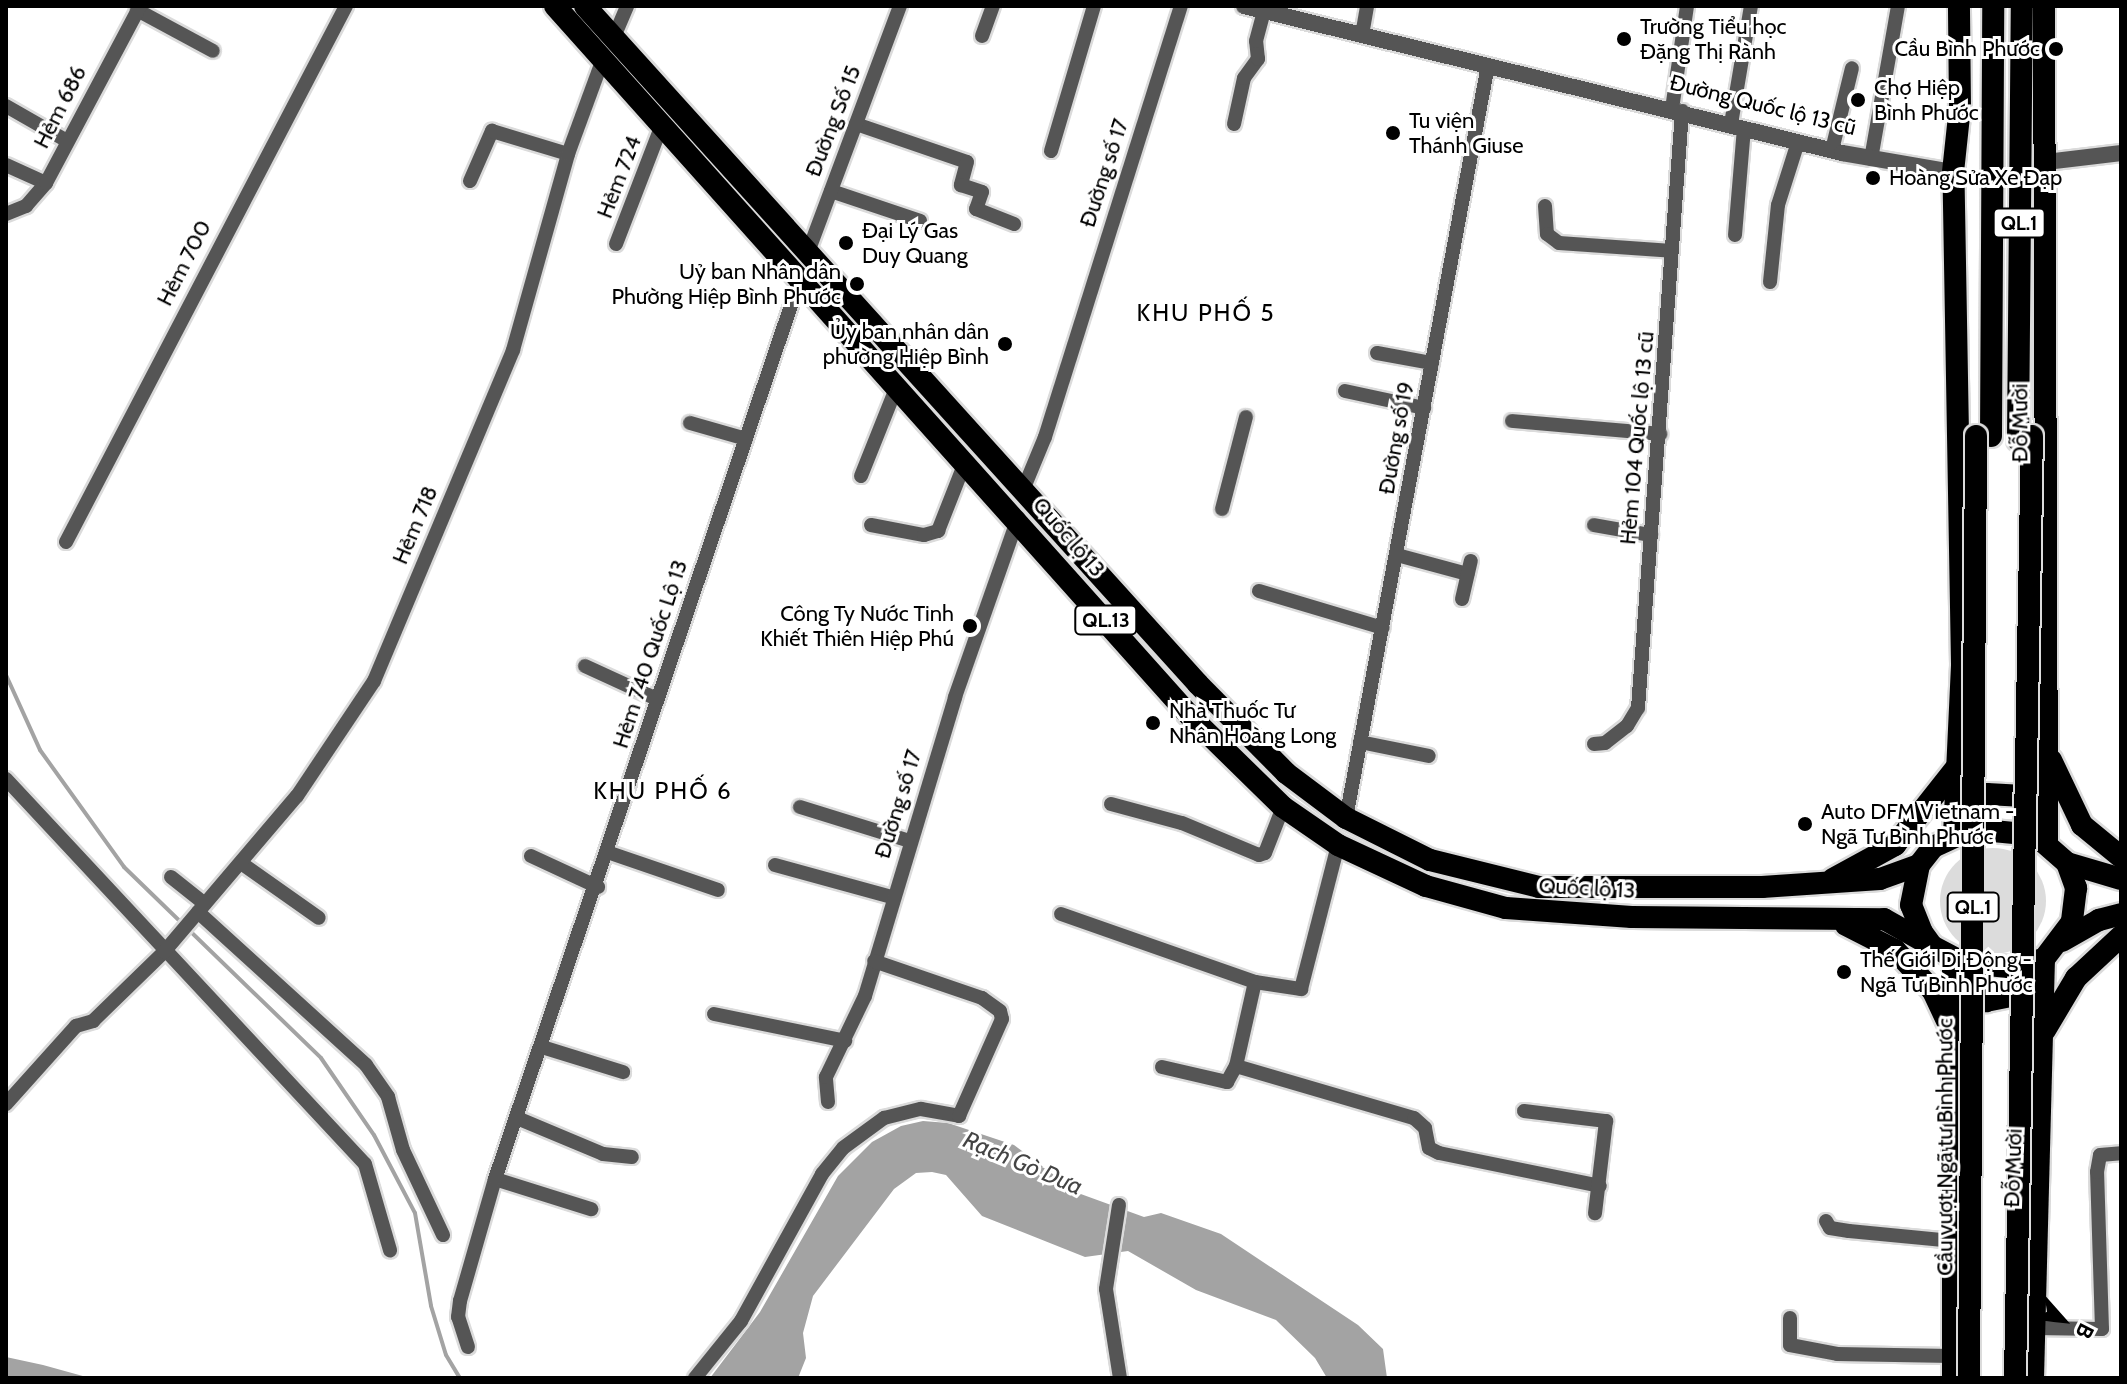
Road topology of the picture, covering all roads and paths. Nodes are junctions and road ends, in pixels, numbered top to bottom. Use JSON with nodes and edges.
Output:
{"nodes":[{"id":1,"x":346,"y":6,"type":"edge"},
{"id":2,"x":555,"y":6,"type":"edge"},
{"id":3,"x":585,"y":6,"type":"edge"},
{"id":4,"x":627,"y":6,"type":"edge"},
{"id":5,"x":900,"y":6,"type":"edge"},
{"id":6,"x":993,"y":6,"type":"edge"},
{"id":7,"x":1094,"y":6,"type":"edge"},
{"id":8,"x":1181,"y":6,"type":"edge"},
{"id":9,"x":1244,"y":6,"type":"edge"},
{"id":10,"x":1367,"y":6,"type":"edge"},
{"id":11,"x":1687,"y":6,"type":"edge"},
{"id":12,"x":1751,"y":6,"type":"edge"},
{"id":13,"x":1898,"y":6,"type":"edge"},
{"id":14,"x":1949,"y":6,"type":"edge"},
{"id":15,"x":1959,"y":6,"type":"edge"},
{"id":16,"x":1993,"y":6,"type":"edge"},
{"id":17,"x":2022,"y":6,"type":"edge"},
{"id":18,"x":2044,"y":6,"type":"edge"},
{"id":19,"x":138,"y":8,"type":"edge"},
{"id":20,"x":1264,"y":11,"type":"junction"},
{"id":21,"x":1362,"y":35,"type":"junction"},
{"id":22,"x":982,"y":36,"type":"dead end"},
{"id":23,"x":614,"y":37,"type":"junction"},
{"id":24,"x":213,"y":51,"type":"dead end"},
{"id":25,"x":603,"y":59,"type":"junction"},
{"id":26,"x":1488,"y":65,"type":"junction"},
{"id":27,"x":1852,"y":68,"type":"dead end"},
{"id":28,"x":6,"y":106,"type":"edge"},
{"id":29,"x":1677,"y":110,"type":"junction"},
{"id":30,"x":856,"y":124,"type":"junction"},
{"id":31,"x":1234,"y":124,"type":"dead end"},
{"id":32,"x":662,"y":125,"type":"junction"},
{"id":33,"x":1737,"y":126,"type":"junction"},
{"id":34,"x":1954,"y":126,"type":"junction"},
{"id":35,"x":67,"y":141,"type":"junction"},
{"id":36,"x":1798,"y":142,"type":"junction"},
{"id":37,"x":1832,"y":150,"type":"junction"},
{"id":38,"x":1051,"y":151,"type":"dead end"},
{"id":39,"x":2121,"y":153,"type":"edge"},
{"id":40,"x":568,"y":154,"type":"junction"},
{"id":41,"x":1871,"y":159,"type":"junction"},
{"id":42,"x":2033,"y":162,"type":"junction"},
{"id":43,"x":6,"y":165,"type":"edge"},
{"id":44,"x":1984,"y":170,"type":"junction"},
{"id":45,"x":1953,"y":172,"type":"junction"},
{"id":46,"x":470,"y":181,"type":"dead end"},
{"id":47,"x":46,"y":183,"type":"junction"},
{"id":48,"x":831,"y":191,"type":"junction"},
{"id":49,"x":1545,"y":206,"type":"dead end"},
{"id":50,"x":6,"y":214,"type":"edge"},
{"id":51,"x":920,"y":221,"type":"dead end"},
{"id":52,"x":1014,"y":224,"type":"dead end"},
{"id":53,"x":1735,"y":235,"type":"dead end"},
{"id":54,"x":616,"y":244,"type":"dead end"},
{"id":55,"x":1672,"y":251,"type":"junction"},
{"id":56,"x":808,"y":252,"type":"junction"},
{"id":57,"x":800,"y":279,"type":"junction"},
{"id":58,"x":1770,"y":282,"type":"dead end"},
{"id":59,"x":1377,"y":353,"type":"dead end"},
{"id":60,"x":1432,"y":363,"type":"junction"},
{"id":61,"x":897,"y":386,"type":"junction"},
{"id":62,"x":1345,"y":391,"type":"dead end"},
{"id":63,"x":1424,"y":408,"type":"junction"},
{"id":64,"x":1246,"y":417,"type":"dead end"},
{"id":65,"x":1512,"y":421,"type":"dead end"},
{"id":66,"x":690,"y":423,"type":"dead end"},
{"id":67,"x":1660,"y":434,"type":"junction"},
{"id":68,"x":1984,"y":436,"type":"junction"},
{"id":69,"x":2025,"y":438,"type":"junction"},
{"id":70,"x":746,"y":439,"type":"junction"},
{"id":71,"x":966,"y":460,"type":"junction"},
{"id":72,"x":861,"y":476,"type":"dead end"},
{"id":73,"x":1023,"y":490,"type":"junction"},
{"id":74,"x":1222,"y":509,"type":"dead end"},
{"id":75,"x":1018,"y":517,"type":"junction"},
{"id":76,"x":871,"y":525,"type":"dead end"},
{"id":77,"x":1594,"y":525,"type":"dead end"},
{"id":78,"x":1651,"y":535,"type":"junction"},
{"id":79,"x":66,"y":542,"type":"dead end"},
{"id":80,"x":1397,"y":555,"type":"junction"},
{"id":81,"x":1259,"y":591,"type":"dead end"},
{"id":82,"x":1462,"y":599,"type":"dead end"},
{"id":83,"x":1383,"y":628,"type":"junction"},
{"id":84,"x":585,"y":666,"type":"dead end"},
{"id":85,"x":657,"y":699,"type":"junction"},
{"id":86,"x":1360,"y":742,"type":"junction"},
{"id":87,"x":1594,"y":744,"type":"dead end"},
{"id":88,"x":2046,"y":744,"type":"junction"},
{"id":89,"x":1429,"y":756,"type":"dead end"},
{"id":90,"x":1958,"y":765,"type":"junction"},
{"id":91,"x":6,"y":779,"type":"edge"},
{"id":92,"x":2045,"y":798,"type":"junction"},
{"id":93,"x":1111,"y":804,"type":"dead end"},
{"id":94,"x":800,"y":807,"type":"dead end"},
{"id":95,"x":1283,"y":807,"type":"junction"},
{"id":96,"x":1956,"y":808,"type":"junction"},
{"id":97,"x":1346,"y":818,"type":"junction"},
{"id":98,"x":1954,"y":835,"type":"junction"},
{"id":99,"x":2047,"y":840,"type":"junction"},
{"id":100,"x":910,"y":841,"type":"junction"},
{"id":101,"x":1338,"y":845,"type":"junction"},
{"id":102,"x":610,"y":853,"type":"junction"},
{"id":103,"x":531,"y":856,"type":"dead end"},
{"id":104,"x":2121,"y":857,"type":"edge"},
{"id":105,"x":241,"y":863,"type":"junction"},
{"id":106,"x":2067,"y":863,"type":"junction"},
{"id":107,"x":775,"y":865,"type":"dead end"},
{"id":108,"x":1919,"y":865,"type":"junction"},
{"id":109,"x":171,"y":877,"type":"dead end"},
{"id":110,"x":2121,"y":879,"type":"edge"},
{"id":111,"x":1825,"y":883,"type":"junction"},
{"id":112,"x":598,"y":887,"type":"junction"},
{"id":113,"x":718,"y":890,"type":"dead end"},
{"id":114,"x":892,"y":897,"type":"junction"},
{"id":115,"x":201,"y":908,"type":"junction"},
{"id":116,"x":1061,"y":914,"type":"dead end"},
{"id":117,"x":2121,"y":914,"type":"edge"},
{"id":118,"x":319,"y":918,"type":"dead end"},
{"id":119,"x":1826,"y":918,"type":"junction"},
{"id":120,"x":2121,"y":936,"type":"edge"},
{"id":121,"x":2061,"y":941,"type":"junction"},
{"id":122,"x":1932,"y":946,"type":"junction"},
{"id":123,"x":164,"y":952,"type":"junction"},
{"id":124,"x":1953,"y":959,"type":"junction"},
{"id":125,"x":2044,"y":959,"type":"junction"},
{"id":126,"x":874,"y":961,"type":"junction"},
{"id":127,"x":1255,"y":982,"type":"junction"},
{"id":128,"x":2043,"y":985,"type":"junction"},
{"id":129,"x":1954,"y":988,"type":"junction"},
{"id":130,"x":714,"y":1014,"type":"dead end"},
{"id":131,"x":2043,"y":1034,"type":"junction"},
{"id":132,"x":845,"y":1041,"type":"junction"},
{"id":133,"x":1954,"y":1042,"type":"junction"},
{"id":134,"x":542,"y":1047,"type":"junction"},
{"id":135,"x":1236,"y":1066,"type":"junction"},
{"id":136,"x":1162,"y":1067,"type":"dead end"},
{"id":137,"x":623,"y":1072,"type":"dead end"},
{"id":138,"x":828,"y":1102,"type":"dead end"},
{"id":139,"x":6,"y":1104,"type":"edge"},
{"id":140,"x":1524,"y":1111,"type":"dead end"},
{"id":141,"x":517,"y":1118,"type":"junction"},
{"id":142,"x":2121,"y":1153,"type":"edge"},
{"id":143,"x":632,"y":1157,"type":"dead end"},
{"id":144,"x":495,"y":1179,"type":"junction"},
{"id":145,"x":1600,"y":1186,"type":"junction"},
{"id":146,"x":1119,"y":1205,"type":"dead end"},
{"id":147,"x":591,"y":1209,"type":"dead end"},
{"id":148,"x":1595,"y":1213,"type":"dead end"},
{"id":149,"x":1826,"y":1221,"type":"dead end"},
{"id":150,"x":443,"y":1235,"type":"dead end"},
{"id":151,"x":1952,"y":1241,"type":"junction"},
{"id":152,"x":390,"y":1250,"type":"dead end"},
{"id":153,"x":1790,"y":1318,"type":"dead end"},
{"id":154,"x":2034,"y":1328,"type":"junction"},
{"id":155,"x":468,"y":1347,"type":"dead end"},
{"id":156,"x":1952,"y":1367,"type":"edge"},
{"id":157,"x":695,"y":1378,"type":"edge"},
{"id":158,"x":1120,"y":1378,"type":"edge"},
{"id":159,"x":1969,"y":1378,"type":"edge"},
{"id":160,"x":1979,"y":1378,"type":"edge"},
{"id":161,"x":2007,"y":1378,"type":"edge"},
{"id":162,"x":2015,"y":1378,"type":"edge"},
{"id":163,"x":2033,"y":1378,"type":"edge"}],
"edges":[{"from":1,"to":79,"type":"street","name":"Hẻm 700"},
{"from":2,"to":25,"type":"highway","name":"Quốc lộ 13","number":"QL.13"},
{"from":3,"to":23,"type":"highway","name":"Quốc lộ 13","number":"QL.13"},
{"from":4,"to":23,"type":"street"},
{"from":5,"to":30,"type":"street","name":"Đường Số 15"},
{"from":6,"to":22,"type":"street"},
{"from":7,"to":38,"type":"street"},
{"from":8,"to":73,"type":"street","name":"Đường số 17"},
{"from":9,"to":20,"type":"street","name":"Đường Quốc lộ 13 cũ"},
{"from":10,"to":21,"type":"street"},
{"from":11,"to":29,"type":"street","name":"Hẻm 104 Quốc lộ 13 cũ"},
{"from":12,"to":33,"type":"street"},
{"from":13,"to":41,"type":"street"},
{"from":14,"to":34,"type":"highway"},
{"from":15,"to":34,"type":"highway"},
{"from":16,"to":44,"type":"highway","name":"Đỗ Mười","number":"QL.1"},
{"from":17,"to":42,"type":"highway","name":"Đỗ Mười","number":"QL.1"},
{"from":18,"to":42,"type":"highway","name":"Đỗ Mười","number":"QL.1"},
{"from":19,"to":24,"type":"street"},
{"from":19,"to":35,"type":"street","name":"Hẻm 686"},
{"from":20,"to":21,"type":"street","name":"Đường Quốc lộ 13 cũ"},
{"from":20,"to":31,"type":"street"},
{"from":21,"to":26,"type":"street","name":"Đường Quốc lộ 13 cũ"},
{"from":23,"to":56,"type":"highway","name":"Quốc lộ 13","number":"QL.13"},
{"from":25,"to":32,"type":"highway","name":"Quốc lộ 13","number":"QL.13"},
{"from":25,"to":40,"type":"street","name":"Hẻm 718"},
{"from":26,"to":29,"type":"street","name":"Đường Quốc lộ 13 cũ"},
{"from":26,"to":60,"type":"street","name":"Đường số 19"},
{"from":27,"to":37,"type":"street"},
{"from":28,"to":35,"type":"street"},
{"from":29,"to":33,"type":"street","name":"Đường Quốc lộ 13 cũ"},
{"from":29,"to":55,"type":"street","name":"Hẻm 104 Quốc lộ 13 cũ"},
{"from":30,"to":48,"type":"street","name":"Đường Số 15"},
{"from":30,"to":52,"type":"street"},
{"from":32,"to":54,"type":"street","name":"Hẻm 724"},
{"from":32,"to":57,"type":"highway","name":"Quốc lộ 13","number":"QL.13"},
{"from":33,"to":36,"type":"street","name":"Đường Quốc lộ 13 cũ"},
{"from":33,"to":53,"type":"street"},
{"from":34,"to":45,"type":"highway"},
{"from":35,"to":47,"type":"street","name":"Hẻm 686"},
{"from":36,"to":37,"type":"street","name":"Đường Quốc lộ 13 cũ"},
{"from":36,"to":58,"type":"street"},
{"from":37,"to":41,"type":"street","name":"Đường Quốc lộ 13 cũ"},
{"from":39,"to":42,"type":"street"},
{"from":40,"to":46,"type":"street"},
{"from":40,"to":105,"type":"street","name":"Hẻm 718"},
{"from":41,"to":45,"type":"street","name":"Đường Quốc lộ 13 cũ"},
{"from":42,"to":69,"type":"highway","name":"Đỗ Mười","number":"QL.1"},
{"from":42,"to":88,"type":"highway","name":"Đỗ Mười","number":"QL.1"},
{"from":43,"to":47,"type":"street"},
{"from":44,"to":45,"type":"highway","name":"Đường Quốc lộ 13 cũ"},
{"from":44,"to":68,"type":"highway","name":"Đỗ Mười","number":"QL.1"},
{"from":45,"to":90,"type":"highway"},
{"from":47,"to":50,"type":"street","name":"Hẻm 686"},
{"from":48,"to":51,"type":"street"},
{"from":48,"to":56,"type":"street","name":"Đường Số 15"},
{"from":49,"to":55,"type":"street"},
{"from":55,"to":67,"type":"street","name":"Hẻm 104 Quốc lộ 13 cũ"},
{"from":56,"to":73,"type":"highway","name":"Quốc lộ 13","number":"QL.13"},
{"from":57,"to":61,"type":"highway","name":"Quốc lộ 13","number":"QL.13"},
{"from":57,"to":70,"type":"street","name":"Hẻm 740 Quốc Lộ 13"},
{"from":59,"to":60,"type":"street"},
{"from":60,"to":63,"type":"street","name":"Đường số 19"},
{"from":61,"to":71,"type":"highway","name":"Quốc lộ 13","number":"QL.13"},
{"from":61,"to":72,"type":"street"},
{"from":62,"to":63,"type":"street"},
{"from":63,"to":80,"type":"street","name":"Đường số 19"},
{"from":64,"to":74,"type":"street"},
{"from":65,"to":67,"type":"street"},
{"from":66,"to":70,"type":"street"},
{"from":67,"to":78,"type":"street","name":"Hẻm 104 Quốc lộ 13 cũ"},
{"from":68,"to":159,"type":"highway","name":"Cầu vượt Ngã tư Bình Phước","number":"QL.1","bridge":true},
{"from":68,"to":160,"type":"highway","name":"Cầu vượt Ngã tư Bình Phước","number":"QL.1"},
{"from":69,"to":161,"type":"highway","number":"QL.1"},
{"from":69,"to":162,"type":"highway","number":"QL.1","bridge":true},
{"from":70,"to":85,"type":"street","name":"Hẻm 740 Quốc Lộ 13"},
{"from":71,"to":75,"type":"highway","name":"Quốc lộ 13","number":"QL.13"},
{"from":71,"to":76,"type":"street"},
{"from":73,"to":97,"type":"highway","name":"Quốc lộ 13","number":"QL.13"},
{"from":75,"to":95,"type":"highway","name":"Quốc lộ 13","number":"QL.13"},
{"from":75,"to":100,"type":"street","name":"Đường số 17"},
{"from":77,"to":78,"type":"street"},
{"from":78,"to":87,"type":"street","name":"Hẻm 104 Quốc lộ 13 cũ"},
{"from":80,"to":82,"type":"street"},
{"from":80,"to":83,"type":"street","name":"Đường số 19"},
{"from":81,"to":83,"type":"street"},
{"from":83,"to":86,"type":"street","name":"Đường số 19"},
{"from":84,"to":85,"type":"street"},
{"from":85,"to":102,"type":"street","name":"Hẻm 740 Quốc Lộ 13"},
{"from":86,"to":89,"type":"street"},
{"from":86,"to":97,"type":"street","name":"Đường số 19"},
{"from":88,"to":92,"type":"highway","name":"Đỗ Mười","number":"QL.1"},
{"from":88,"to":104,"type":"highway"},
{"from":90,"to":96,"type":"highway"},
{"from":90,"to":111,"type":"highway"},
{"from":91,"to":123,"type":"street"},
{"from":92,"to":96,"type":"highway"},
{"from":92,"to":99,"type":"highway","name":"Đỗ Mười","number":"QL.1"},
{"from":93,"to":95,"type":"street"},
{"from":94,"to":100,"type":"street"},
{"from":95,"to":101,"type":"highway","name":"Quốc lộ 13","number":"QL.13"},
{"from":96,"to":98,"type":"highway"},
{"from":97,"to":111,"type":"highway","name":"Quốc lộ 13","number":"QL.13"},
{"from":98,"to":99,"type":"highway"},
{"from":98,"to":108,"type":"highway","number":"QL.13"},
{"from":99,"to":106,"type":"highway"},
{"from":100,"to":114,"type":"street","name":"Đường số 17"},
{"from":101,"to":119,"type":"highway","name":"Quốc lộ 13","number":"QL.13"},
{"from":101,"to":127,"type":"street"},
{"from":102,"to":112,"type":"street","name":"Hẻm 740 Quốc Lộ 13"},
{"from":102,"to":113,"type":"street"},
{"from":103,"to":112,"type":"street"},
{"from":105,"to":115,"type":"street","name":"Hẻm 718"},
{"from":105,"to":118,"type":"street"},
{"from":106,"to":110,"type":"highway"},
{"from":106,"to":121,"type":"highway"},
{"from":107,"to":114,"type":"street"},
{"from":108,"to":111,"type":"highway","name":"Quốc lộ 13","number":"QL.13"},
{"from":108,"to":122,"type":"highway"},
{"from":109,"to":115,"type":"street"},
{"from":112,"to":134,"type":"street","name":"Hẻm 740 Quốc Lộ 13"},
{"from":114,"to":126,"type":"street","name":"Đường số 17"},
{"from":115,"to":123,"type":"street","name":"Hẻm 718"},
{"from":115,"to":150,"type":"street"},
{"from":116,"to":127,"type":"street"},
{"from":117,"to":121,"type":"highway"},
{"from":119,"to":122,"type":"highway","name":"Quốc lộ 13","number":"QL.13"},
{"from":119,"to":133,"type":"highway"},
{"from":120,"to":131,"type":"highway"},
{"from":121,"to":125,"type":"highway"},
{"from":122,"to":124,"type":"highway","number":"QL.13"},
{"from":123,"to":139,"type":"street","name":"Hẻm 718"},
{"from":123,"to":152,"type":"street"},
{"from":124,"to":125,"type":"highway","number":"QL.13"},
{"from":124,"to":129,"type":"highway"},
{"from":125,"to":128,"type":"highway","name":"Đỗ Mười"},
{"from":126,"to":132,"type":"street","name":"Đường số 17"},
{"from":126,"to":157,"type":"street"},
{"from":127,"to":135,"type":"street"},
{"from":128,"to":129,"type":"highway"},
{"from":128,"to":131,"type":"highway","name":"Đỗ Mười"},
{"from":129,"to":133,"type":"highway"},
{"from":130,"to":132,"type":"street"},
{"from":131,"to":154,"type":"highway","name":"Đỗ Mười"},
{"from":132,"to":138,"type":"street","name":"Đường số 17"},
{"from":133,"to":151,"type":"highway"},
{"from":134,"to":137,"type":"street"},
{"from":134,"to":141,"type":"street","name":"Hẻm 740 Quốc Lộ 13"},
{"from":135,"to":136,"type":"street"},
{"from":135,"to":145,"type":"street"},
{"from":140,"to":145,"type":"street"},
{"from":141,"to":143,"type":"street"},
{"from":141,"to":144,"type":"street","name":"Hẻm 740 Quốc Lộ 13"},
{"from":142,"to":154,"type":"street"},
{"from":144,"to":147,"type":"street"},
{"from":144,"to":155,"type":"street","name":"Hẻm 740 Quốc Lộ 13"},
{"from":145,"to":148,"type":"street"},
{"from":146,"to":158,"type":"street"},
{"from":149,"to":151,"type":"street"},
{"from":151,"to":156,"type":"highway"},
{"from":153,"to":156,"type":"street"},
{"from":154,"to":163,"type":"highway","name":"Đỗ Mười"}]}
